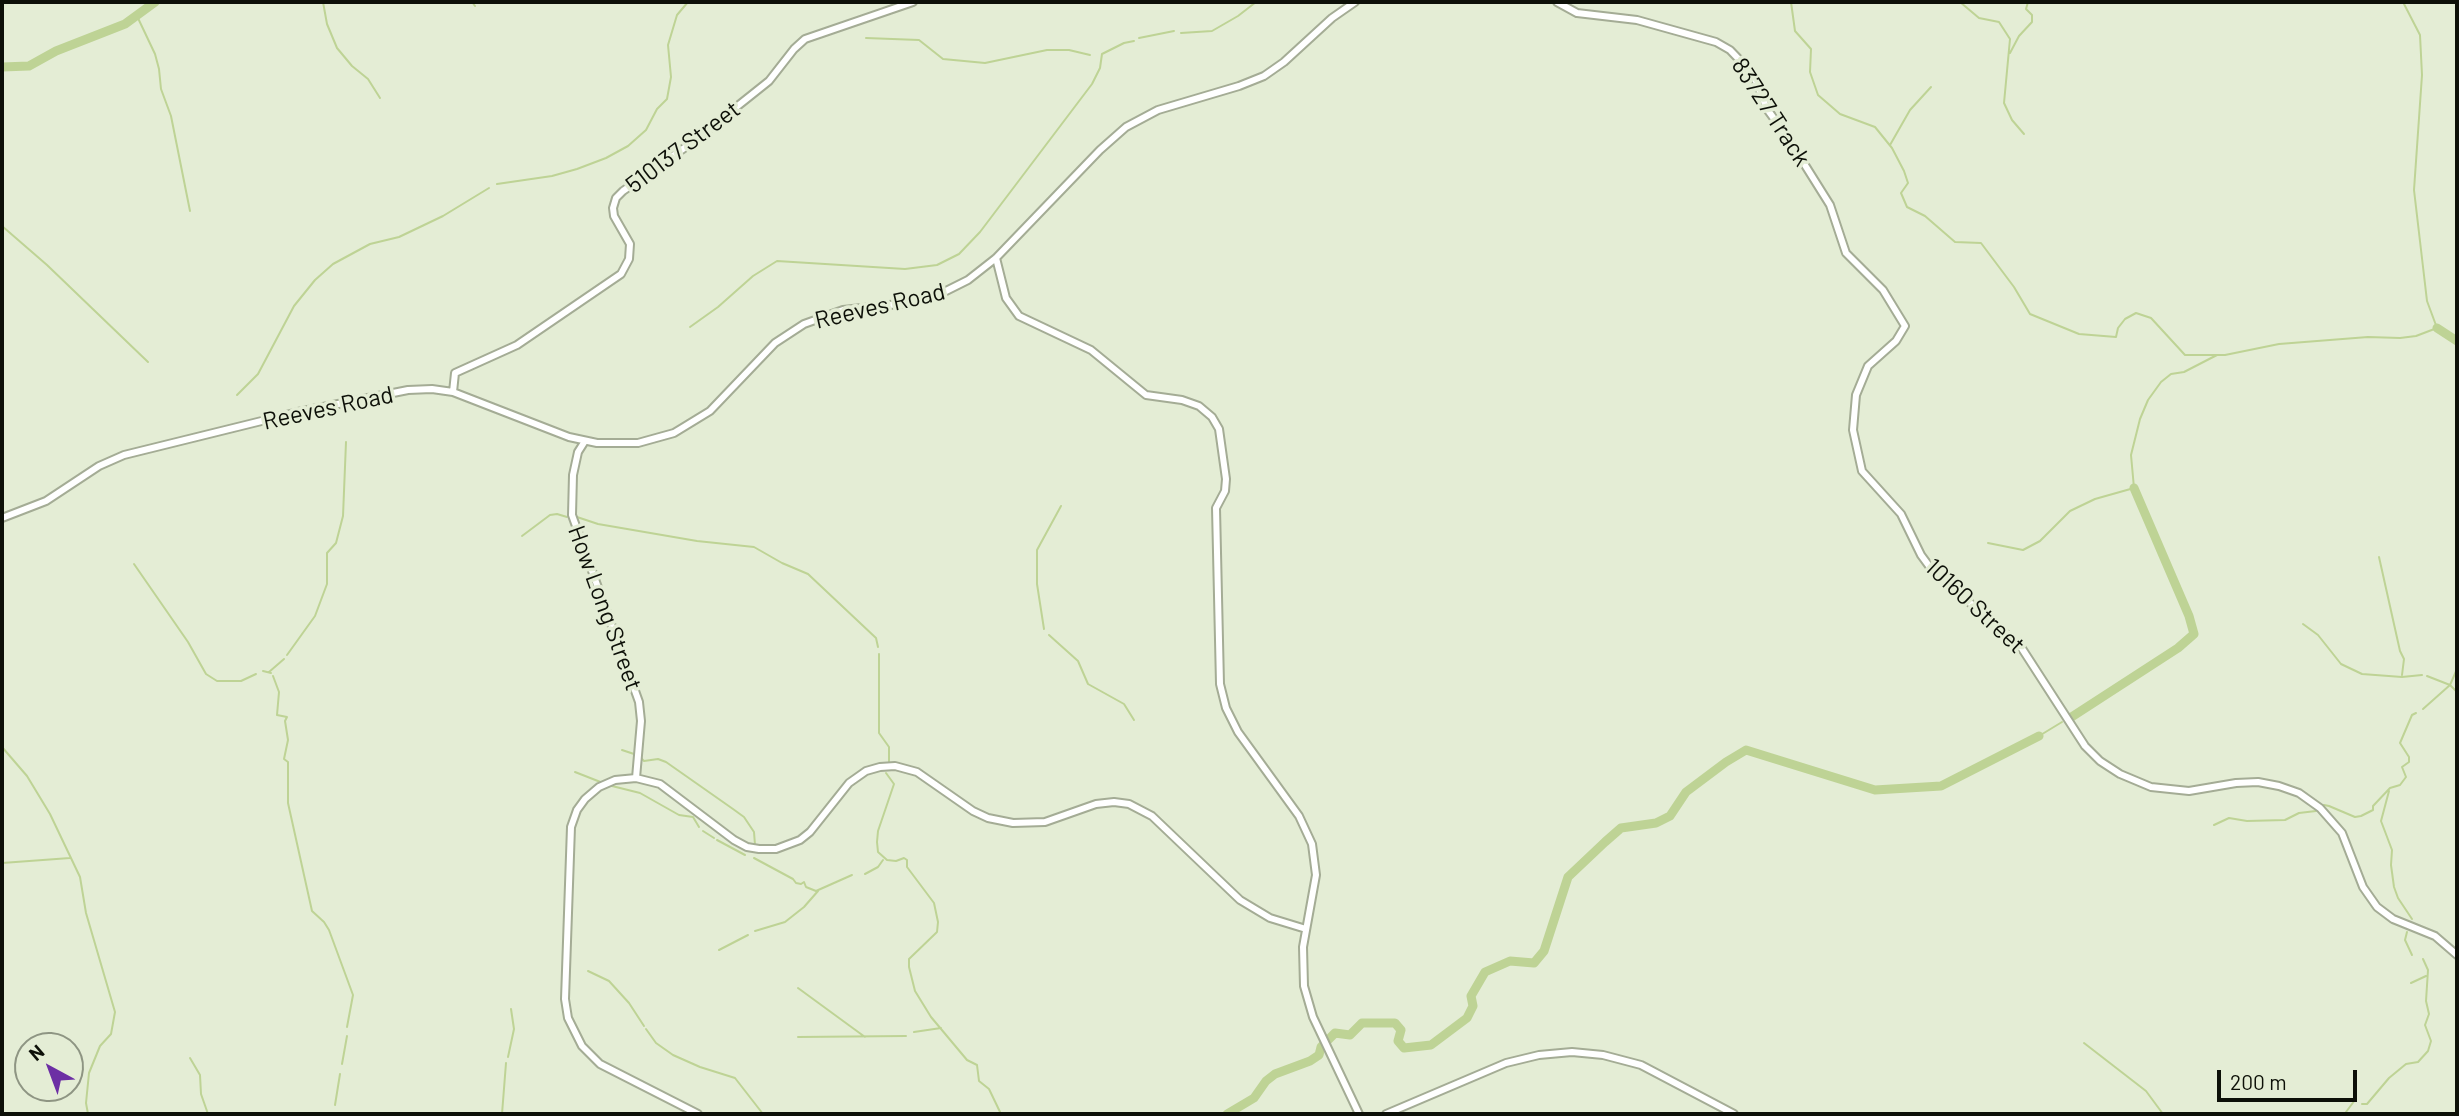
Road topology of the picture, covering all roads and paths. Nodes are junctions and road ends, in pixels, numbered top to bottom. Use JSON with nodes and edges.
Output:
{"nodes":[{"id":1,"x":913,"y":2,"type":"edge"},
{"id":2,"x":1354,"y":2,"type":"edge"},
{"id":3,"x":1558,"y":2,"type":"edge"},
{"id":4,"x":996,"y":258,"type":"junction"},
{"id":5,"x":1905,"y":326,"type":"joint"},
{"id":6,"x":453,"y":392,"type":"junction"},
{"id":7,"x":584,"y":441,"type":"junction"},
{"id":8,"x":2,"y":518,"type":"edge"},
{"id":9,"x":636,"y":778,"type":"junction"},
{"id":10,"x":1306,"y":929,"type":"junction"},
{"id":11,"x":2457,"y":955,"type":"edge"},
{"id":12,"x":698,"y":1114,"type":"edge"},
{"id":13,"x":1359,"y":1114,"type":"edge"},
{"id":14,"x":1386,"y":1114,"type":"edge"},
{"id":15,"x":1734,"y":1114,"type":"edge"}],
"edges":[{"from":1,"to":6,"type":"street","name":"510137 Street"},
{"from":2,"to":4,"type":"street","name":"Reeves Road"},
{"from":3,"to":5,"type":"street","name":"83727 Track"},
{"from":4,"to":7,"type":"street","name":"Reeves Road"},
{"from":4,"to":10,"type":"street"},
{"from":5,"to":11,"type":"street","name":"10160 Street"},
{"from":6,"to":7,"type":"street","name":"Reeves Road"},
{"from":6,"to":8,"type":"street","name":"Reeves Road"},
{"from":7,"to":9,"type":"street","name":"How Long Street"},
{"from":9,"to":10,"type":"street"},
{"from":9,"to":12,"type":"street"},
{"from":10,"to":13,"type":"street"},
{"from":14,"to":15,"type":"street"}]}
